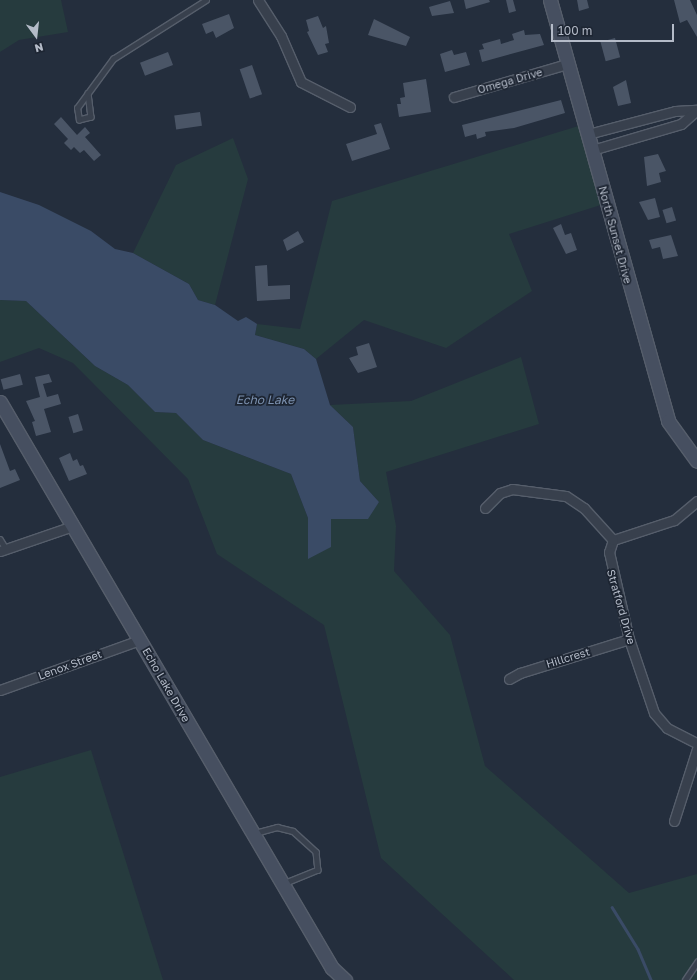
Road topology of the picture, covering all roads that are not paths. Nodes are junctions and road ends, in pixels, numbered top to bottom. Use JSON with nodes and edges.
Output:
{"nodes":[{"id":1,"x":206,"y":0,"type":"edge"},
{"id":2,"x":258,"y":0,"type":"edge"},
{"id":3,"x":550,"y":0,"type":"edge"},
{"id":4,"x":567,"y":64,"type":"junction"},
{"id":5,"x":88,"y":93,"type":"junction"},
{"id":6,"x":454,"y":97,"type":"dead end"},
{"id":7,"x":350,"y":107,"type":"dead end"},
{"id":8,"x":696,"y":111,"type":"edge"},
{"id":9,"x":588,"y":134,"type":"junction"},
{"id":10,"x":592,"y":150,"type":"junction"},
{"id":11,"x":0,"y":402,"type":"edge"},
{"id":12,"x":697,"y":461,"type":"edge"},
{"id":13,"x":697,"y":501,"type":"edge"},
{"id":14,"x":485,"y":508,"type":"dead end"},
{"id":15,"x":73,"y":526,"type":"junction"},
{"id":16,"x":0,"y":539,"type":"edge"},
{"id":17,"x":613,"y":540,"type":"junction"},
{"id":18,"x":3,"y":550,"type":"edge"},
{"id":19,"x":629,"y":639,"type":"junction"},
{"id":20,"x":140,"y":640,"type":"junction"},
{"id":21,"x":509,"y":679,"type":"dead end"},
{"id":22,"x":0,"y":690,"type":"edge"},
{"id":23,"x":697,"y":743,"type":"edge"},
{"id":24,"x":697,"y":749,"type":"edge"},
{"id":25,"x":674,"y":821,"type":"dead end"},
{"id":26,"x":253,"y":834,"type":"junction"},
{"id":27,"x":282,"y":884,"type":"junction"},
{"id":28,"x":697,"y":962,"type":"edge"},
{"id":29,"x":345,"y":980,"type":"edge"},
{"id":30,"x":685,"y":980,"type":"edge"}],
"edges":[{"from":1,"to":5,"type":"lane"},
{"from":2,"to":7,"type":"street"},
{"from":3,"to":4,"type":"street","name":"North Sunset Drive"},
{"from":4,"to":6,"type":"street","name":"Omega Drive"},
{"from":4,"to":9,"type":"street","name":"North Sunset Drive"},
{"from":5,"to":5,"type":"lane"},
{"from":8,"to":9,"type":"street"},
{"from":8,"to":10,"type":"street"},
{"from":9,"to":10,"type":"street","name":"North Sunset Drive"},
{"from":10,"to":12,"type":"street","name":"North Sunset Drive"},
{"from":11,"to":15,"type":"street","name":"Echo Lake Drive"},
{"from":13,"to":17,"type":"street"},
{"from":14,"to":17,"type":"street"},
{"from":15,"to":18,"type":"street"},
{"from":15,"to":20,"type":"street","name":"Echo Lake Drive"},
{"from":16,"to":18,"type":"lane"},
{"from":17,"to":19,"type":"street","name":"Stratford Drive"},
{"from":19,"to":21,"type":"street","name":"Hillcrest"},
{"from":19,"to":23,"type":"street","name":"Stratford Drive"},
{"from":20,"to":22,"type":"street","name":"Lenox Street"},
{"from":20,"to":26,"type":"street","name":"Echo Lake Drive"},
{"from":24,"to":25,"type":"street"},
{"from":26,"to":27,"type":"street","name":"Echo Lake Drive"},
{"from":26,"to":27,"type":"lane"},
{"from":27,"to":29,"type":"street","name":"Echo Lake Drive"},
{"from":28,"to":30,"type":"lane"}]}
